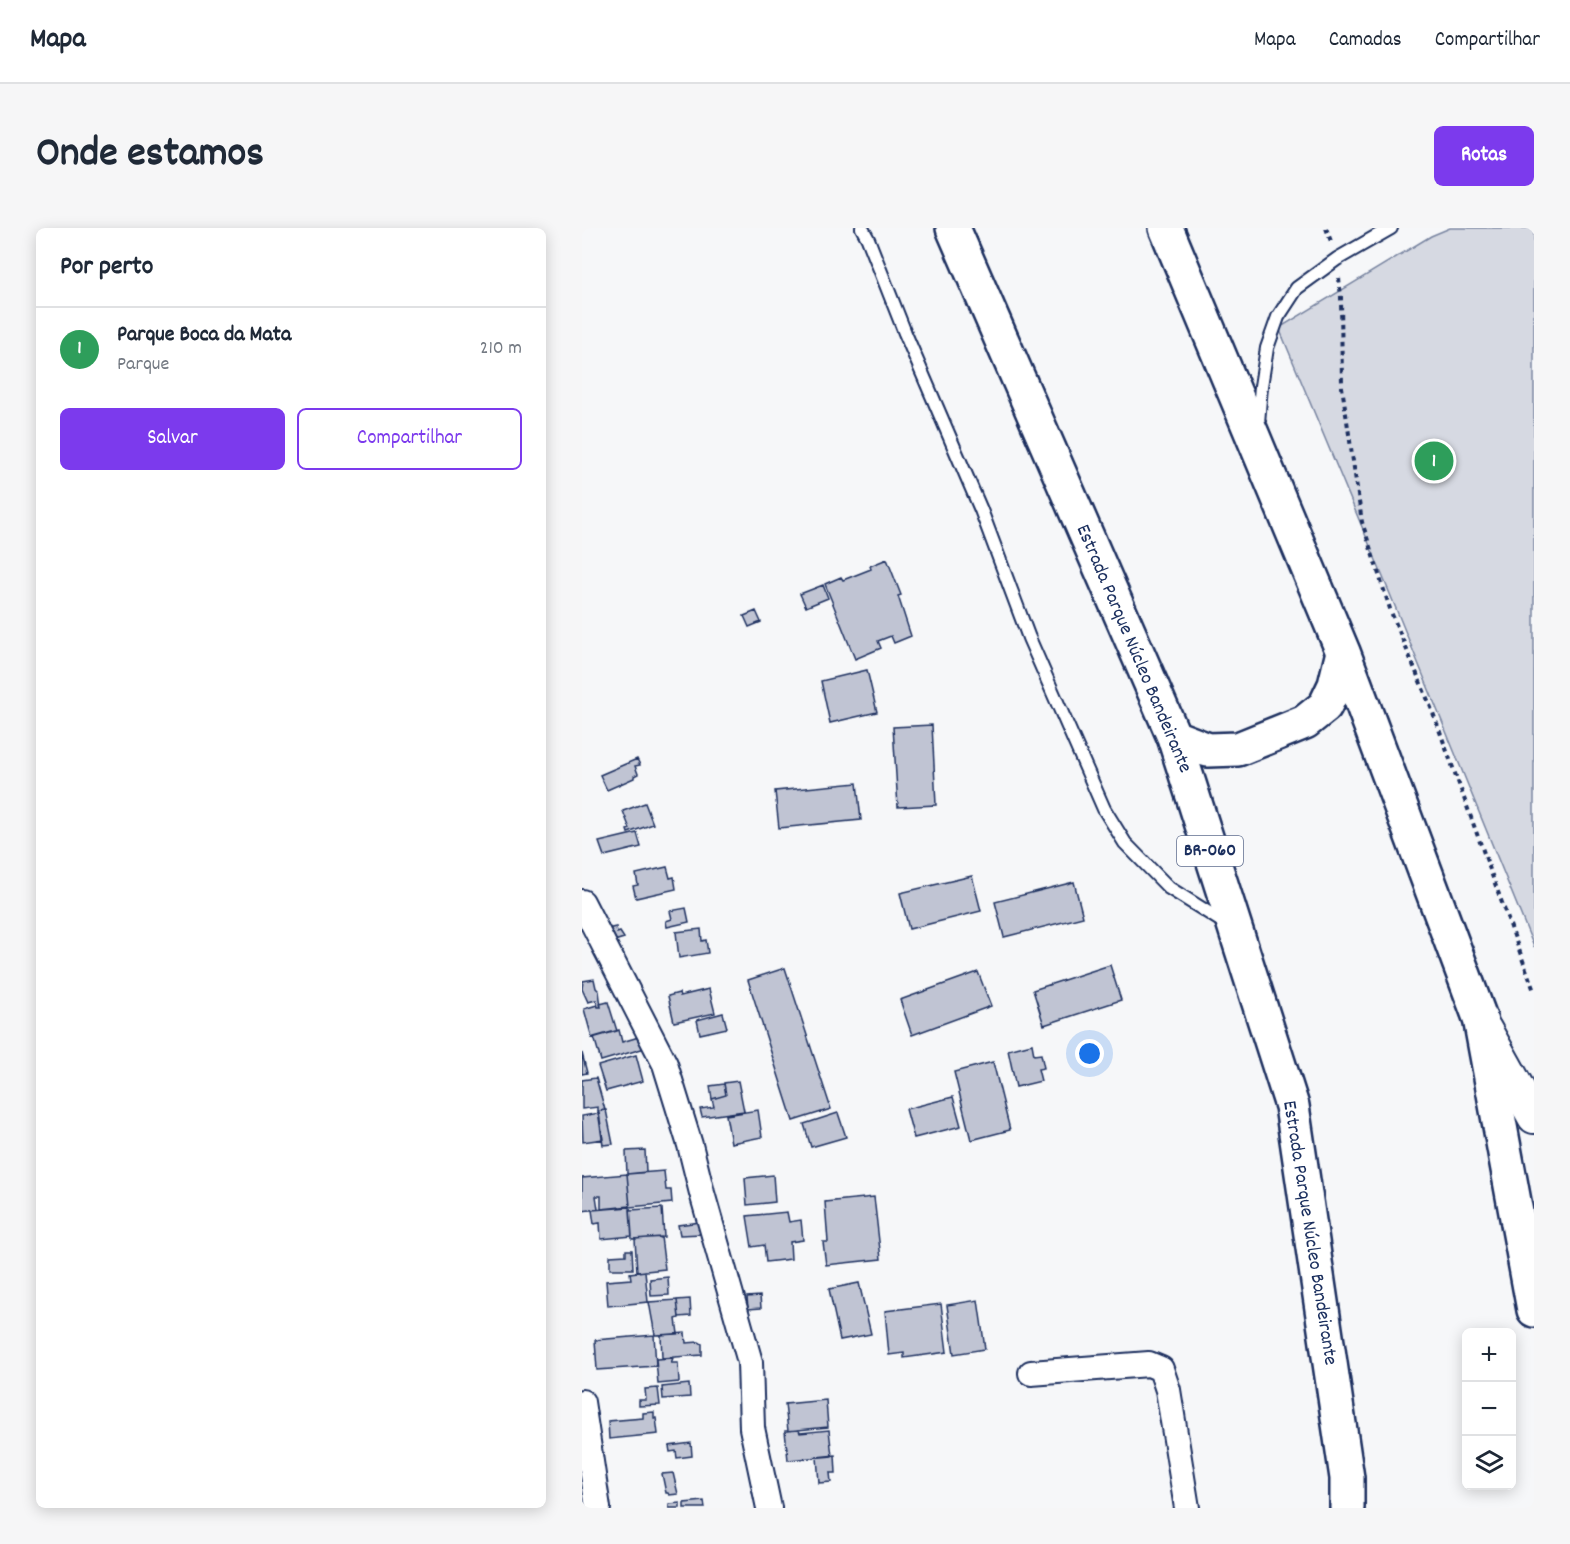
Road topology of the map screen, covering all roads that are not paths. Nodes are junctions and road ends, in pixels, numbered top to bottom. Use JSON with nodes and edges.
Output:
{"nodes":[{"id":1,"x":862,"y":228,"type":"edge"},
{"id":2,"x":953,"y":228,"type":"edge"},
{"id":3,"x":1166,"y":228,"type":"edge"},
{"id":4,"x":1385,"y":229,"type":"edge"},
{"id":5,"x":1256,"y":445,"type":"junction"},
{"id":6,"x":1343,"y":652,"type":"junction"},
{"id":7,"x":1174,"y":737,"type":"junction"},
{"id":8,"x":582,"y":902,"type":"edge"},
{"id":9,"x":1236,"y":930,"type":"junction"},
{"id":10,"x":1479,"y":1018,"type":"junction"},
{"id":11,"x":1534,"y":1117,"type":"edge"},
{"id":12,"x":1534,"y":1310,"type":"edge"},
{"id":13,"x":1031,"y":1373,"type":"dead end"},
{"id":14,"x":582,"y":1401,"type":"edge"},
{"id":15,"x":598,"y":1508,"type":"edge"},
{"id":16,"x":769,"y":1508,"type":"edge"},
{"id":17,"x":1187,"y":1508,"type":"edge"},
{"id":18,"x":1347,"y":1508,"type":"edge"}],
"edges":[{"from":1,"to":9,"type":"lane"},
{"from":2,"to":7,"type":"highway","name":"Estrada Parque Núcleo Bandeirante","number":"BR-060"},
{"from":3,"to":5,"type":"highway"},
{"from":4,"to":5,"type":"lane"},
{"from":5,"to":6,"type":"highway"},
{"from":6,"to":7,"type":"highway"},
{"from":6,"to":10,"type":"highway"},
{"from":7,"to":9,"type":"highway","name":"Estrada Parque Núcleo Bandeirante","number":"BR-060"},
{"from":8,"to":16,"type":"street"},
{"from":9,"to":18,"type":"highway","name":"Estrada Parque Núcleo Bandeirante","number":"BR-060"},
{"from":10,"to":11,"type":"street"},
{"from":10,"to":12,"type":"highway"},
{"from":13,"to":17,"type":"street"},
{"from":14,"to":15,"type":"street"}]}
